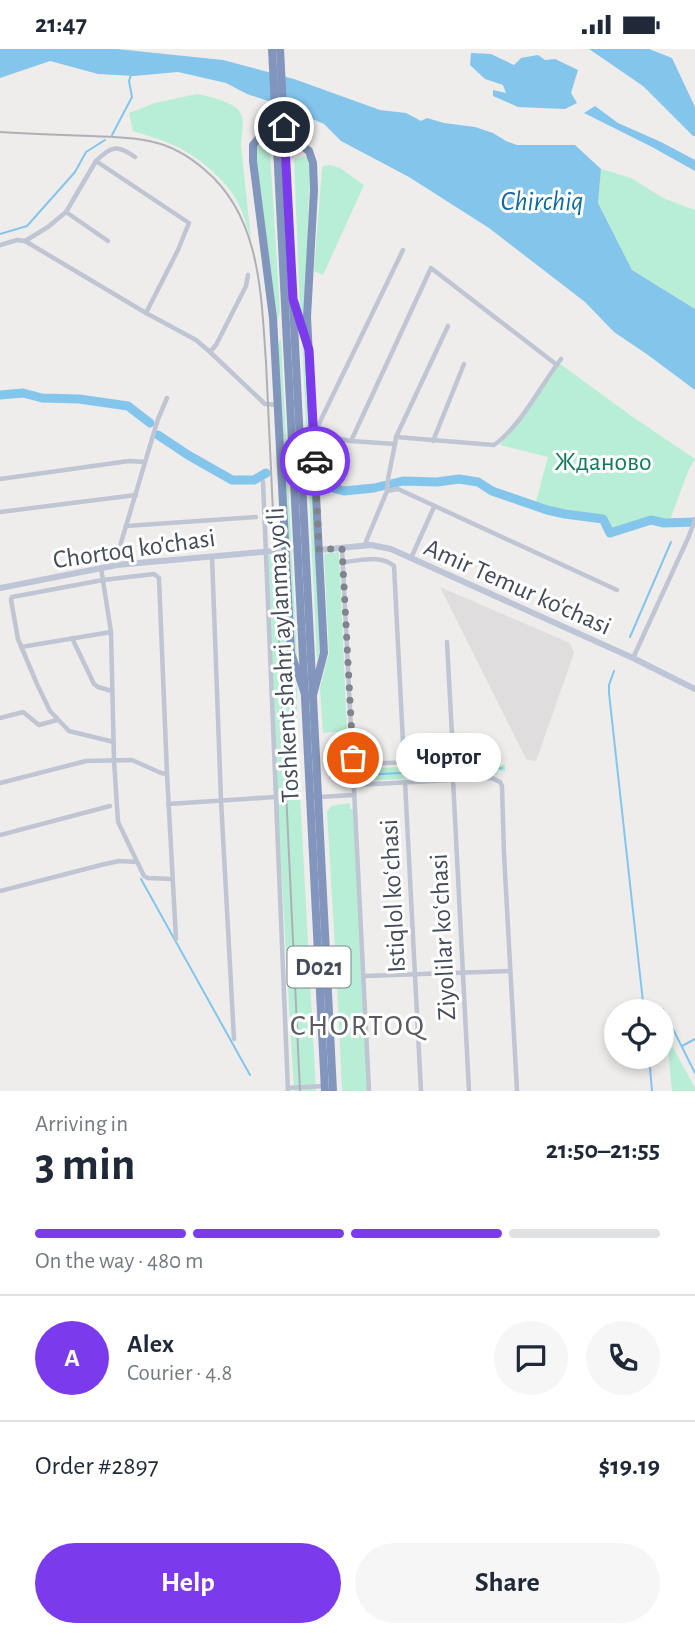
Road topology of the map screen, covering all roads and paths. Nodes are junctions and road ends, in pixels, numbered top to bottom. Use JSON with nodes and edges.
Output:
{"nodes":[{"id":1,"x":272,"y":49,"type":"edge"},
{"id":2,"x":281,"y":49,"type":"edge"},
{"id":3,"x":282,"y":153,"type":"junction"},
{"id":4,"x":135,"y":157,"type":"dead end"},
{"id":5,"x":96,"y":161,"type":"junction"},
{"id":6,"x":66,"y":212,"type":"junction"},
{"id":7,"x":25,"y":241,"type":"junction"},
{"id":8,"x":108,"y":241,"type":"dead end"},
{"id":9,"x":0,"y":244,"type":"edge"},
{"id":10,"x":403,"y":250,"type":"dead end"},
{"id":11,"x":248,"y":275,"type":"dead end"},
{"id":12,"x":289,"y":300,"type":"junction"},
{"id":13,"x":146,"y":313,"type":"junction"},
{"id":14,"x":448,"y":326,"type":"dead end"},
{"id":15,"x":309,"y":350,"type":"junction"},
{"id":16,"x":275,"y":351,"type":"junction"},
{"id":17,"x":210,"y":352,"type":"junction"},
{"id":18,"x":464,"y":364,"type":"dead end"},
{"id":19,"x":167,"y":398,"type":"dead end"},
{"id":20,"x":278,"y":405,"type":"junction"},
{"id":21,"x":314,"y":434,"type":"junction"},
{"id":22,"x":396,"y":437,"type":"junction"},
{"id":23,"x":351,"y":441,"type":"junction"},
{"id":24,"x":433,"y":441,"type":"junction"},
{"id":25,"x":395,"y":444,"type":"junction"},
{"id":26,"x":145,"y":462,"type":"junction"},
{"id":27,"x":0,"y":479,"type":"edge"},
{"id":28,"x":263,"y":482,"type":"dead end"},
{"id":29,"x":388,"y":489,"type":"junction"},
{"id":30,"x":136,"y":495,"type":"junction"},
{"id":31,"x":434,"y":506,"type":"junction"},
{"id":32,"x":0,"y":512,"type":"edge"},
{"id":33,"x":256,"y":517,"type":"dead end"},
{"id":34,"x":695,"y":519,"type":"edge"},
{"id":35,"x":126,"y":526,"type":"junction"},
{"id":36,"x":285,"y":537,"type":"junction"},
{"id":37,"x":365,"y":545,"type":"junction"},
{"id":38,"x":342,"y":548,"type":"junction"},
{"id":39,"x":319,"y":550,"type":"junction"},
{"id":40,"x":269,"y":552,"type":"junction"},
{"id":41,"x":212,"y":556,"type":"junction"},
{"id":42,"x":411,"y":558,"type":"junction"},
{"id":43,"x":343,"y":562,"type":"junction"},
{"id":44,"x":117,"y":565,"type":"junction"},
{"id":45,"x":286,"y":565,"type":"junction"},
{"id":46,"x":101,"y":568,"type":"junction"},
{"id":47,"x":103,"y":580,"type":"junction"},
{"id":48,"x":0,"y":588,"type":"edge"},
{"id":49,"x":617,"y":590,"type":"dead end"},
{"id":50,"x":111,"y":632,"type":"junction"},
{"id":51,"x":72,"y":638,"type":"junction"},
{"id":52,"x":447,"y":642,"type":"dead end"},
{"id":53,"x":21,"y":647,"type":"junction"},
{"id":54,"x":633,"y":658,"type":"junction"},
{"id":55,"x":695,"y":689,"type":"edge"},
{"id":56,"x":112,"y":691,"type":"junction"},
{"id":57,"x":309,"y":694,"type":"junction"},
{"id":58,"x":0,"y":718,"type":"edge"},
{"id":59,"x":57,"y":720,"type":"junction"},
{"id":60,"x":114,"y":742,"type":"junction"},
{"id":61,"x":114,"y":760,"type":"junction"},
{"id":62,"x":404,"y":762,"type":"junction"},
{"id":63,"x":353,"y":764,"type":"junction"},
{"id":64,"x":167,"y":774,"type":"junction"},
{"id":65,"x":453,"y":780,"type":"junction"},
{"id":66,"x":405,"y":782,"type":"junction"},
{"id":67,"x":0,"y":783,"type":"edge"},
{"id":68,"x":354,"y":785,"type":"junction"},
{"id":69,"x":354,"y":795,"type":"junction"},
{"id":70,"x":275,"y":797,"type":"junction"},
{"id":71,"x":314,"y":798,"type":"junction"},
{"id":72,"x":221,"y":800,"type":"junction"},
{"id":73,"x":168,"y":804,"type":"junction"},
{"id":74,"x":110,"y":806,"type":"dead end"},
{"id":75,"x":0,"y":835,"type":"edge"},
{"id":76,"x":137,"y":862,"type":"junction"},
{"id":77,"x":172,"y":879,"type":"junction"},
{"id":78,"x":0,"y":891,"type":"edge"},
{"id":79,"x":176,"y":939,"type":"dead end"},
{"id":80,"x":510,"y":971,"type":"junction"},
{"id":81,"x":462,"y":972,"type":"junction"},
{"id":82,"x":415,"y":974,"type":"junction"},
{"id":83,"x":364,"y":976,"type":"junction"},
{"id":84,"x":234,"y":1039,"type":"dead end"},
{"id":85,"x":288,"y":1089,"type":"edge"},
{"id":86,"x":328,"y":1089,"type":"edge"},
{"id":87,"x":369,"y":1091,"type":"edge"},
{"id":88,"x":421,"y":1091,"type":"edge"},
{"id":89,"x":469,"y":1091,"type":"edge"},
{"id":90,"x":517,"y":1091,"type":"edge"}],
"edges":[{"from":1,"to":3,"type":"highway","name":"Toshkent shahri aylanma yoʻli","number":"D021"},
{"from":2,"to":3,"type":"highway","name":"Toshkent shahri aylanma yoʻli","number":"D021"},
{"from":3,"to":12,"type":"highway","name":"Toshkent shahri aylanma yoʻli","number":"D021"},
{"from":4,"to":5,"type":"street"},
{"from":5,"to":6,"type":"street"},
{"from":5,"to":13,"type":"street"},
{"from":6,"to":7,"type":"street"},
{"from":6,"to":8,"type":"street"},
{"from":7,"to":9,"type":"street"},
{"from":7,"to":13,"type":"street"},
{"from":10,"to":21,"type":"street"},
{"from":11,"to":17,"type":"street"},
{"from":12,"to":15,"type":"highway"},
{"from":12,"to":16,"type":"highway"},
{"from":12,"to":57,"type":"highway","name":"Toshkent shahri aylanma yoʻli","number":"D021"},
{"from":13,"to":17,"type":"street"},
{"from":14,"to":22,"type":"street"},
{"from":15,"to":16,"type":"highway"},
{"from":15,"to":21,"type":"highway"},
{"from":16,"to":20,"type":"highway"},
{"from":17,"to":20,"type":"street"},
{"from":18,"to":24,"type":"street"},
{"from":19,"to":26,"type":"street"},
{"from":20,"to":36,"type":"highway"},
{"from":21,"to":23,"type":"street"},
{"from":21,"to":39,"type":"highway"},
{"from":22,"to":24,"type":"street"},
{"from":22,"to":25,"type":"street"},
{"from":23,"to":24,"type":"street"},
{"from":23,"to":25,"type":"street"},
{"from":25,"to":29,"type":"street"},
{"from":26,"to":27,"type":"street"},
{"from":26,"to":30,"type":"street"},
{"from":28,"to":40,"type":"street"},
{"from":29,"to":31,"type":"street"},
{"from":29,"to":37,"type":"street"},
{"from":30,"to":32,"type":"street"},
{"from":30,"to":35,"type":"street"},
{"from":31,"to":42,"type":"street"},
{"from":31,"to":49,"type":"street"},
{"from":33,"to":35,"type":"street"},
{"from":34,"to":54,"type":"street"},
{"from":35,"to":44,"type":"street"},
{"from":36,"to":40,"type":"main road"},
{"from":36,"to":45,"type":"highway"},
{"from":37,"to":38,"type":"main road","name":"Amir Temur ko'chasi"},
{"from":37,"to":42,"type":"main road","name":"Amir Temur ko'chasi"},
{"from":38,"to":39,"type":"main road","name":"Amir Temur ko'chasi"},
{"from":38,"to":43,"type":"street"},
{"from":39,"to":57,"type":"highway"},
{"from":40,"to":41,"type":"main road","name":"Chortoq ko'chasi"},
{"from":40,"to":45,"type":"main road"},
{"from":40,"to":70,"type":"street"},
{"from":41,"to":44,"type":"main road","name":"Chortoq ko'chasi"},
{"from":41,"to":72,"type":"street"},
{"from":42,"to":54,"type":"main road","name":"Amir Temur ko'chasi"},
{"from":43,"to":62,"type":"street"},
{"from":43,"to":63,"type":"street"},
{"from":44,"to":46,"type":"main road","name":"Chortoq ko'chasi"},
{"from":45,"to":57,"type":"highway"},
{"from":46,"to":47,"type":"street"},
{"from":46,"to":48,"type":"main road","name":"Chortoq ko'chasi"},
{"from":47,"to":50,"type":"street"},
{"from":47,"to":53,"type":"street"},
{"from":47,"to":64,"type":"street"},
{"from":50,"to":51,"type":"street"},
{"from":50,"to":56,"type":"street"},
{"from":51,"to":53,"type":"street"},
{"from":51,"to":56,"type":"street"},
{"from":52,"to":62,"type":"street"},
{"from":53,"to":59,"type":"street"},
{"from":54,"to":55,"type":"main road","name":"Amir Temur ko'chasi"},
{"from":56,"to":60,"type":"street"},
{"from":57,"to":71,"type":"highway","name":"Toshkent shahri aylanma yoʻli","number":"D021"},
{"from":58,"to":59,"type":"street"},
{"from":59,"to":60,"type":"street"},
{"from":60,"to":61,"type":"street"},
{"from":61,"to":64,"type":"street"},
{"from":61,"to":67,"type":"street"},
{"from":61,"to":76,"type":"street"},
{"from":62,"to":63,"type":"street"},
{"from":63,"to":68,"type":"street"},
{"from":64,"to":73,"type":"street"},
{"from":65,"to":66,"type":"street"},
{"from":65,"to":80,"type":"street"},
{"from":65,"to":81,"type":"street","name":"Ziyolilar koʻchasi"},
{"from":66,"to":68,"type":"street"},
{"from":66,"to":82,"type":"street","name":"Istiqlol koʻchasi"},
{"from":68,"to":69,"type":"street"},
{"from":69,"to":71,"type":"street"},
{"from":69,"to":83,"type":"street"},
{"from":70,"to":72,"type":"street"},
{"from":70,"to":85,"type":"street"},
{"from":71,"to":86,"type":"highway","name":"Toshkent shahri aylanma yoʻli","number":"D021"},
{"from":72,"to":73,"type":"street"},
{"from":72,"to":84,"type":"street"},
{"from":73,"to":77,"type":"street"},
{"from":74,"to":75,"type":"street"},
{"from":76,"to":77,"type":"street"},
{"from":76,"to":78,"type":"street"},
{"from":77,"to":79,"type":"street"},
{"from":80,"to":81,"type":"street"},
{"from":80,"to":90,"type":"street"},
{"from":81,"to":82,"type":"street"},
{"from":81,"to":89,"type":"street","name":"Ziyolilar koʻchasi"},
{"from":82,"to":83,"type":"street"},
{"from":82,"to":88,"type":"street","name":"Istiqlol koʻchasi"},
{"from":83,"to":87,"type":"street"},
{"from":85,"to":86,"type":"street"}]}
